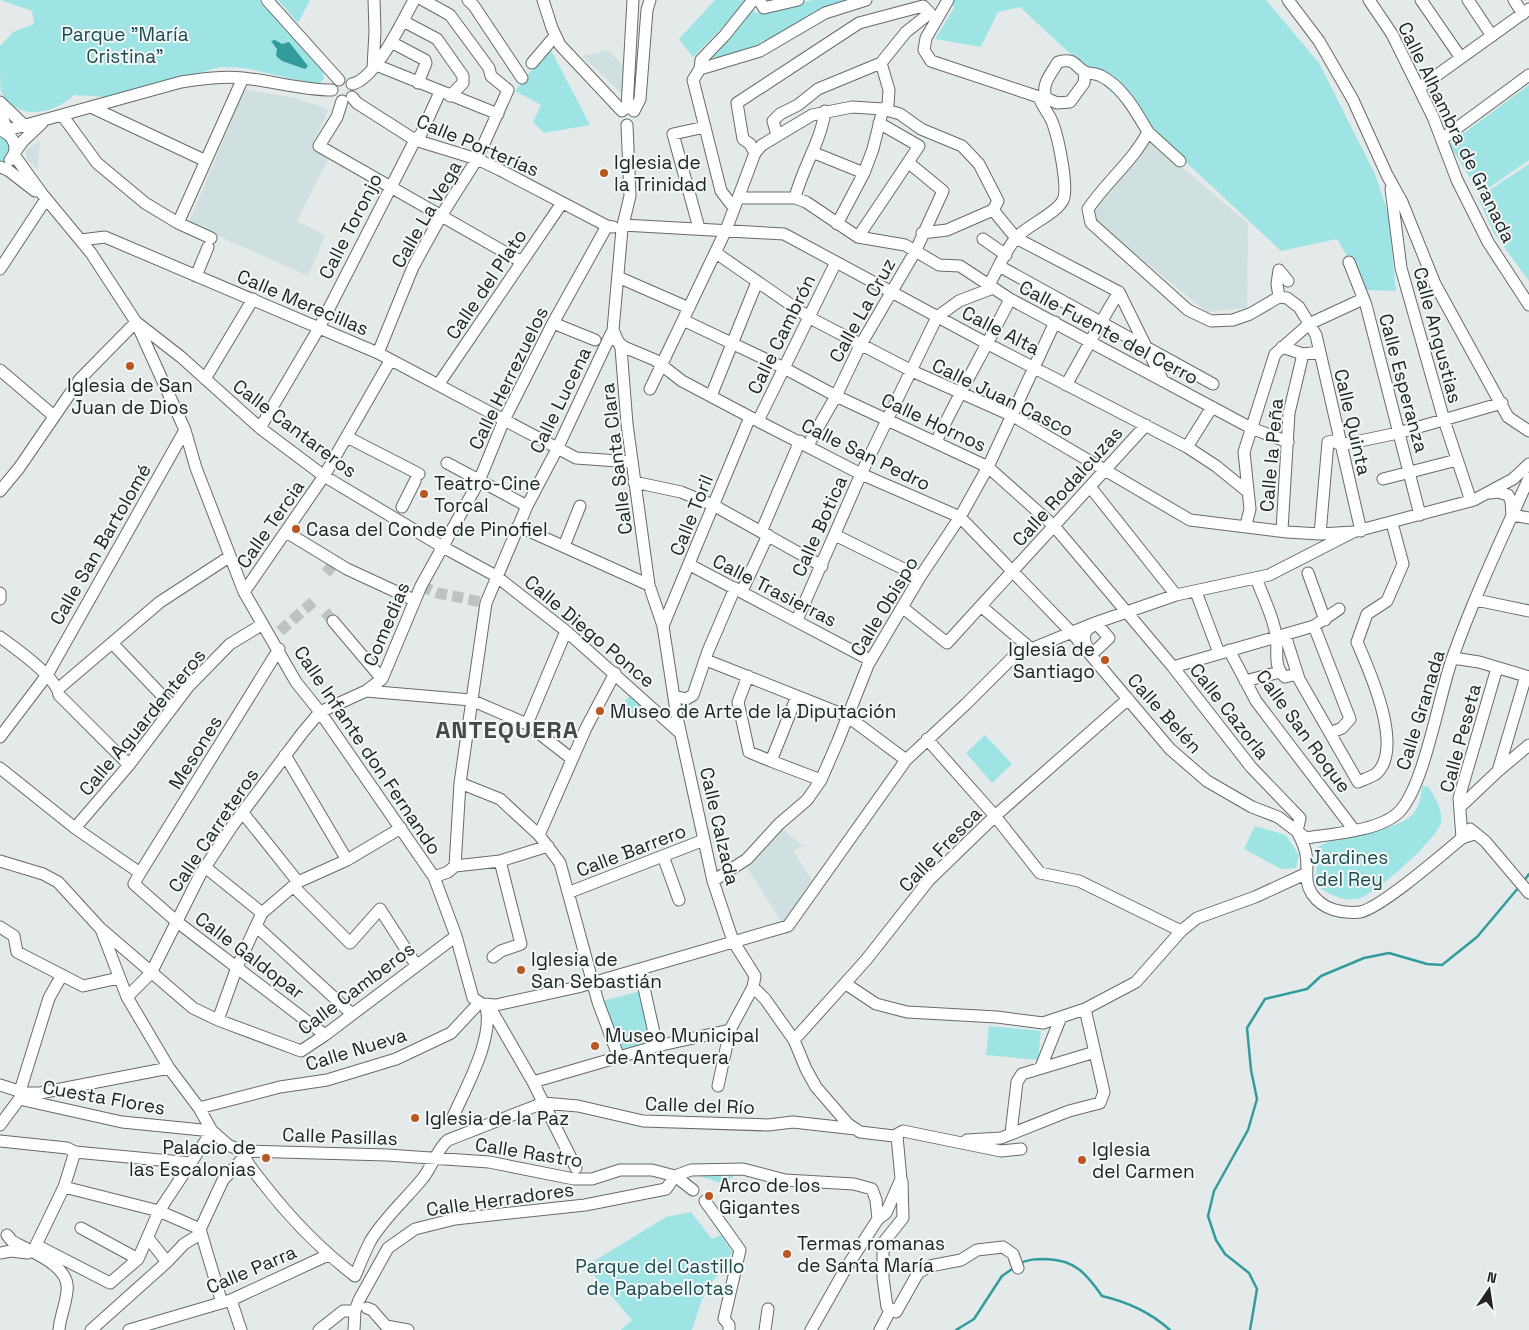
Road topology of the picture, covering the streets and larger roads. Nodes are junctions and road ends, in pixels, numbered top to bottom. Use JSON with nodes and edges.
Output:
{"nodes":[{"id":1,"x":266,"y":0,"type":"edge"},
{"id":2,"x":374,"y":0,"type":"edge"},
{"id":3,"x":414,"y":0,"type":"edge"},
{"id":4,"x":423,"y":0,"type":"edge"},
{"id":5,"x":468,"y":0,"type":"edge"},
{"id":6,"x":543,"y":0,"type":"edge"},
{"id":7,"x":633,"y":0,"type":"edge"},
{"id":8,"x":650,"y":0,"type":"edge"},
{"id":9,"x":753,"y":0,"type":"edge"},
{"id":10,"x":759,"y":0,"type":"edge"},
{"id":11,"x":798,"y":0,"type":"edge"},
{"id":12,"x":866,"y":0,"type":"edge"},
{"id":13,"x":948,"y":0,"type":"edge"},
{"id":14,"x":1288,"y":0,"type":"edge"},
{"id":15,"x":1369,"y":0,"type":"edge"},
{"id":16,"x":1421,"y":0,"type":"edge"},
{"id":17,"x":1468,"y":0,"type":"edge"},
{"id":18,"x":1514,"y":0,"type":"edge"},
{"id":19,"x":1526,"y":12,"type":"edge"},
{"id":20,"x":935,"y":15,"type":"junction"},
{"id":21,"x":403,"y":21,"type":"junction"},
{"id":22,"x":556,"y":36,"type":"junction"},
{"id":23,"x":1492,"y":36,"type":"junction"},
{"id":24,"x":391,"y":42,"type":"junction"},
{"id":25,"x":1461,"y":58,"type":"junction"},
{"id":26,"x":532,"y":63,"type":"dead end"},
{"id":27,"x":881,"y":63,"type":"junction"},
{"id":28,"x":374,"y":67,"type":"junction"},
{"id":29,"x":700,"y":69,"type":"junction"},
{"id":30,"x":1085,"y":72,"type":"junction"},
{"id":31,"x":1529,"y":75,"type":"edge"},
{"id":32,"x":243,"y":78,"type":"junction"},
{"id":33,"x":522,"y":78,"type":"dead end"},
{"id":34,"x":418,"y":82,"type":"junction"},
{"id":35,"x":352,"y":84,"type":"junction"},
{"id":36,"x":336,"y":85,"type":"junction"},
{"id":37,"x":1419,"y":88,"type":"junction"},
{"id":38,"x":445,"y":94,"type":"junction"},
{"id":39,"x":1042,"y":95,"type":"junction"},
{"id":40,"x":347,"y":99,"type":"junction"},
{"id":41,"x":0,"y":102,"type":"edge"},
{"id":42,"x":91,"y":107,"type":"junction"},
{"id":43,"x":883,"y":109,"type":"junction"},
{"id":44,"x":628,"y":110,"type":"junction"},
{"id":45,"x":825,"y":110,"type":"junction"},
{"id":46,"x":0,"y":112,"type":"edge"},
{"id":47,"x":498,"y":114,"type":"junction"},
{"id":48,"x":16,"y":115,"type":"junction"},
{"id":49,"x":62,"y":115,"type":"junction"},
{"id":50,"x":47,"y":119,"type":"junction"},
{"id":51,"x":879,"y":123,"type":"junction"},
{"id":52,"x":705,"y":127,"type":"junction"},
{"id":53,"x":28,"y":129,"type":"junction"},
{"id":54,"x":5,"y":132,"type":"edge"},
{"id":55,"x":1148,"y":132,"type":"junction"},
{"id":56,"x":777,"y":135,"type":"junction"},
{"id":57,"x":1442,"y":139,"type":"junction"},
{"id":58,"x":415,"y":140,"type":"junction"},
{"id":59,"x":812,"y":152,"type":"junction"},
{"id":60,"x":755,"y":153,"type":"junction"},
{"id":61,"x":15,"y":154,"type":"junction"},
{"id":62,"x":477,"y":160,"type":"junction"},
{"id":63,"x":206,"y":161,"type":"junction"},
{"id":64,"x":1180,"y":161,"type":"dead end"},
{"id":65,"x":909,"y":163,"type":"junction"},
{"id":66,"x":0,"y":166,"type":"edge"},
{"id":67,"x":864,"y":173,"type":"junction"},
{"id":68,"x":1387,"y":176,"type":"junction"},
{"id":69,"x":390,"y":186,"type":"junction"},
{"id":70,"x":45,"y":197,"type":"junction"},
{"id":71,"x":795,"y":198,"type":"junction"},
{"id":72,"x":562,"y":203,"type":"junction"},
{"id":73,"x":736,"y":203,"type":"junction"},
{"id":74,"x":993,"y":210,"type":"junction"},
{"id":75,"x":441,"y":216,"type":"junction"},
{"id":76,"x":178,"y":223,"type":"junction"},
{"id":77,"x":838,"y":224,"type":"junction"},
{"id":78,"x":607,"y":226,"type":"junction"},
{"id":79,"x":623,"y":227,"type":"junction"},
{"id":80,"x":698,"y":228,"type":"junction"},
{"id":81,"x":726,"y":230,"type":"junction"},
{"id":82,"x":922,"y":233,"type":"junction"},
{"id":83,"x":858,"y":237,"type":"junction"},
{"id":84,"x":1016,"y":238,"type":"junction"},
{"id":85,"x":983,"y":239,"type":"dead end"},
{"id":86,"x":81,"y":240,"type":"junction"},
{"id":87,"x":916,"y":250,"type":"junction"},
{"id":88,"x":716,"y":252,"type":"junction"},
{"id":89,"x":1006,"y":255,"type":"junction"},
{"id":90,"x":522,"y":262,"type":"junction"},
{"id":91,"x":836,"y":262,"type":"junction"},
{"id":92,"x":1349,"y":262,"type":"dead end"},
{"id":93,"x":999,"y":266,"type":"junction"},
{"id":94,"x":0,"y":269,"type":"edge"},
{"id":95,"x":196,"y":276,"type":"junction"},
{"id":96,"x":618,"y":277,"type":"junction"},
{"id":97,"x":1288,"y":281,"type":"dead end"},
{"id":98,"x":757,"y":282,"type":"junction"},
{"id":99,"x":991,"y":287,"type":"junction"},
{"id":100,"x":891,"y":292,"type":"junction"},
{"id":101,"x":1119,"y":292,"type":"junction"},
{"id":102,"x":1279,"y":297,"type":"junction"},
{"id":103,"x":253,"y":299,"type":"junction"},
{"id":104,"x":1010,"y":299,"type":"junction"},
{"id":105,"x":1363,"y":299,"type":"junction"},
{"id":106,"x":1529,"y":304,"type":"edge"},
{"id":107,"x":689,"y":308,"type":"junction"},
{"id":108,"x":937,"y":317,"type":"junction"},
{"id":109,"x":810,"y":318,"type":"junction"},
{"id":110,"x":683,"y":320,"type":"junction"},
{"id":111,"x":1100,"y":321,"type":"junction"},
{"id":112,"x":136,"y":322,"type":"junction"},
{"id":113,"x":1056,"y":322,"type":"junction"},
{"id":114,"x":553,"y":323,"type":"junction"},
{"id":115,"x":1309,"y":324,"type":"junction"},
{"id":116,"x":319,"y":328,"type":"junction"},
{"id":117,"x":613,"y":338,"type":"junction"},
{"id":118,"x":595,"y":340,"type":"dead end"},
{"id":119,"x":1091,"y":342,"type":"junction"},
{"id":120,"x":731,"y":343,"type":"junction"},
{"id":121,"x":988,"y":344,"type":"junction"},
{"id":122,"x":860,"y":346,"type":"junction"},
{"id":123,"x":1282,"y":347,"type":"junction"},
{"id":124,"x":1147,"y":348,"type":"junction"},
{"id":125,"x":1320,"y":352,"type":"junction"},
{"id":126,"x":378,"y":353,"type":"junction"},
{"id":127,"x":1303,"y":354,"type":"junction"},
{"id":128,"x":390,"y":362,"type":"junction"},
{"id":129,"x":662,"y":366,"type":"junction"},
{"id":130,"x":784,"y":368,"type":"junction"},
{"id":131,"x":1036,"y":368,"type":"junction"},
{"id":132,"x":0,"y":370,"type":"edge"},
{"id":133,"x":912,"y":371,"type":"junction"},
{"id":134,"x":205,"y":379,"type":"junction"},
{"id":135,"x":1163,"y":381,"type":"junction"},
{"id":136,"x":1213,"y":384,"type":"dead end"},
{"id":137,"x":438,"y":385,"type":"junction"},
{"id":138,"x":1066,"y":385,"type":"junction"},
{"id":139,"x":650,"y":389,"type":"dead end"},
{"id":140,"x":959,"y":393,"type":"junction"},
{"id":141,"x":711,"y":396,"type":"junction"},
{"id":142,"x":836,"y":396,"type":"junction"},
{"id":143,"x":1502,"y":403,"type":"junction"},
{"id":144,"x":1212,"y":407,"type":"junction"},
{"id":145,"x":54,"y":416,"type":"junction"},
{"id":146,"x":1013,"y":416,"type":"junction"},
{"id":147,"x":754,"y":419,"type":"junction"},
{"id":148,"x":887,"y":419,"type":"junction"},
{"id":149,"x":504,"y":420,"type":"junction"},
{"id":150,"x":1444,"y":420,"type":"junction"},
{"id":151,"x":1146,"y":425,"type":"junction"},
{"id":152,"x":260,"y":428,"type":"junction"},
{"id":153,"x":1251,"y":428,"type":"junction"},
{"id":154,"x":185,"y":430,"type":"junction"},
{"id":155,"x":1529,"y":431,"type":"edge"},
{"id":156,"x":1398,"y":433,"type":"junction"},
{"id":157,"x":347,"y":437,"type":"junction"},
{"id":158,"x":936,"y":442,"type":"junction"},
{"id":159,"x":1288,"y":442,"type":"junction"},
{"id":160,"x":804,"y":443,"type":"junction"},
{"id":161,"x":1341,"y":445,"type":"junction"},
{"id":162,"x":1187,"y":447,"type":"junction"},
{"id":163,"x":557,"y":449,"type":"junction"},
{"id":164,"x":1457,"y":460,"type":"junction"},
{"id":165,"x":632,"y":462,"type":"junction"},
{"id":166,"x":447,"y":463,"type":"dead end"},
{"id":167,"x":1529,"y":464,"type":"edge"},
{"id":168,"x":988,"y":467,"type":"junction"},
{"id":169,"x":1107,"y":470,"type":"junction"},
{"id":170,"x":1410,"y":472,"type":"junction"},
{"id":171,"x":861,"y":474,"type":"junction"},
{"id":172,"x":324,"y":476,"type":"junction"},
{"id":173,"x":1383,"y":479,"type":"dead end"},
{"id":174,"x":1529,"y":479,"type":"edge"},
{"id":175,"x":479,"y":480,"type":"junction"},
{"id":176,"x":634,"y":482,"type":"junction"},
{"id":177,"x":1091,"y":488,"type":"junction"},
{"id":178,"x":0,"y":491,"type":"edge"},
{"id":179,"x":1248,"y":492,"type":"junction"},
{"id":180,"x":1489,"y":493,"type":"junction"},
{"id":181,"x":1471,"y":501,"type":"junction"},
{"id":182,"x":714,"y":505,"type":"junction"},
{"id":183,"x":527,"y":506,"type":"junction"},
{"id":184,"x":580,"y":506,"type":"dead end"},
{"id":185,"x":402,"y":507,"type":"dead end"},
{"id":186,"x":1512,"y":514,"type":"junction"},
{"id":187,"x":1420,"y":515,"type":"junction"},
{"id":188,"x":960,"y":517,"type":"junction"},
{"id":189,"x":1529,"y":518,"type":"edge"},
{"id":190,"x":1392,"y":523,"type":"junction"},
{"id":191,"x":518,"y":526,"type":"junction"},
{"id":192,"x":1054,"y":526,"type":"junction"},
{"id":193,"x":1246,"y":526,"type":"junction"},
{"id":194,"x":1282,"y":530,"type":"junction"},
{"id":195,"x":1357,"y":531,"type":"junction"},
{"id":196,"x":286,"y":532,"type":"junction"},
{"id":197,"x":764,"y":533,"type":"junction"},
{"id":198,"x":1320,"y":534,"type":"junction"},
{"id":199,"x":835,"y":535,"type":"junction"},
{"id":200,"x":441,"y":546,"type":"junction"},
{"id":201,"x":564,"y":546,"type":"junction"},
{"id":202,"x":1317,"y":551,"type":"junction"},
{"id":203,"x":229,"y":557,"type":"junction"},
{"id":204,"x":690,"y":565,"type":"junction"},
{"id":205,"x":822,"y":566,"type":"junction"},
{"id":206,"x":1014,"y":570,"type":"junction"},
{"id":207,"x":1308,"y":573,"type":"dead end"},
{"id":208,"x":496,"y":576,"type":"junction"},
{"id":209,"x":920,"y":577,"type":"junction"},
{"id":210,"x":1256,"y":578,"type":"junction"},
{"id":211,"x":649,"y":585,"type":"junction"},
{"id":212,"x":739,"y":589,"type":"junction"},
{"id":213,"x":244,"y":592,"type":"junction"},
{"id":214,"x":1196,"y":592,"type":"junction"},
{"id":215,"x":0,"y":593,"type":"edge"},
{"id":216,"x":1176,"y":596,"type":"junction"},
{"id":217,"x":0,"y":599,"type":"edge"},
{"id":218,"x":414,"y":600,"type":"junction"},
{"id":219,"x":1476,"y":600,"type":"junction"},
{"id":220,"x":902,"y":607,"type":"junction"},
{"id":221,"x":982,"y":607,"type":"junction"},
{"id":222,"x":1339,"y":609,"type":"dead end"},
{"id":223,"x":1529,"y":611,"type":"edge"},
{"id":224,"x":1128,"y":612,"type":"junction"},
{"id":225,"x":797,"y":620,"type":"junction"},
{"id":226,"x":1325,"y":620,"type":"junction"},
{"id":227,"x":333,"y":621,"type":"tunnel mouth"},
{"id":228,"x":263,"y":624,"type":"junction"},
{"id":229,"x":663,"y":626,"type":"junction"},
{"id":230,"x":1314,"y":626,"type":"junction"},
{"id":231,"x":566,"y":631,"type":"junction"},
{"id":232,"x":1072,"y":633,"type":"junction"},
{"id":233,"x":1281,"y":636,"type":"junction"},
{"id":234,"x":1,"y":639,"type":"edge"},
{"id":235,"x":112,"y":644,"type":"junction"},
{"id":236,"x":1030,"y":648,"type":"junction"},
{"id":237,"x":279,"y":649,"type":"junction"},
{"id":238,"x":1224,"y":651,"type":"junction"},
{"id":239,"x":1453,"y":658,"type":"junction"},
{"id":240,"x":706,"y":660,"type":"junction"},
{"id":241,"x":870,"y":660,"type":"junction"},
{"id":242,"x":1173,"y":667,"type":"junction"},
{"id":243,"x":1497,"y":668,"type":"junction"},
{"id":244,"x":615,"y":672,"type":"junction"},
{"id":245,"x":1280,"y":672,"type":"junction"},
{"id":246,"x":1297,"y":674,"type":"junction"},
{"id":247,"x":47,"y":675,"type":"junction"},
{"id":248,"x":748,"y":676,"type":"junction"},
{"id":249,"x":1527,"y":676,"type":"edge"},
{"id":250,"x":382,"y":679,"type":"junction"},
{"id":251,"x":1246,"y":681,"type":"junction"},
{"id":252,"x":58,"y":688,"type":"junction"},
{"id":253,"x":366,"y":691,"type":"junction"},
{"id":254,"x":674,"y":696,"type":"junction"},
{"id":255,"x":797,"y":696,"type":"junction"},
{"id":256,"x":690,"y":699,"type":"junction"},
{"id":257,"x":1128,"y":699,"type":"junction"},
{"id":258,"x":470,"y":700,"type":"junction"},
{"id":259,"x":173,"y":707,"type":"junction"},
{"id":260,"x":320,"y":712,"type":"junction"},
{"id":261,"x":661,"y":714,"type":"junction"},
{"id":262,"x":847,"y":716,"type":"junction"},
{"id":263,"x":677,"y":717,"type":"junction"},
{"id":264,"x":527,"y":724,"type":"junction"},
{"id":265,"x":1330,"y":732,"type":"junction"},
{"id":266,"x":681,"y":734,"type":"junction"},
{"id":267,"x":0,"y":737,"type":"edge"},
{"id":268,"x":928,"y":739,"type":"junction"},
{"id":269,"x":1529,"y":745,"type":"edge"},
{"id":270,"x":285,"y":755,"type":"junction"},
{"id":271,"x":572,"y":759,"type":"junction"},
{"id":272,"x":906,"y":760,"type":"junction"},
{"id":273,"x":771,"y":761,"type":"junction"},
{"id":274,"x":129,"y":765,"type":"junction"},
{"id":275,"x":0,"y":768,"type":"edge"},
{"id":276,"x":1498,"y":771,"type":"junction"},
{"id":277,"x":820,"y":780,"type":"junction"},
{"id":278,"x":460,"y":783,"type":"junction"},
{"id":279,"x":1463,"y":786,"type":"junction"},
{"id":280,"x":1474,"y":795,"type":"junction"},
{"id":281,"x":243,"y":812,"type":"junction"},
{"id":282,"x":1460,"y":812,"type":"junction"},
{"id":283,"x":995,"y":816,"type":"junction"},
{"id":284,"x":75,"y":828,"type":"junction"},
{"id":285,"x":401,"y":828,"type":"junction"},
{"id":286,"x":1354,"y":830,"type":"junction"},
{"id":287,"x":1297,"y":831,"type":"junction"},
{"id":288,"x":1474,"y":834,"type":"junction"},
{"id":289,"x":540,"y":835,"type":"junction"},
{"id":290,"x":1318,"y":836,"type":"junction"},
{"id":291,"x":1462,"y":838,"type":"junction"},
{"id":292,"x":704,"y":840,"type":"junction"},
{"id":293,"x":548,"y":846,"type":"junction"},
{"id":294,"x":664,"y":856,"type":"junction"},
{"id":295,"x":347,"y":860,"type":"junction"},
{"id":296,"x":0,"y":861,"type":"edge"},
{"id":297,"x":500,"y":861,"type":"junction"},
{"id":298,"x":455,"y":866,"type":"junction"},
{"id":299,"x":205,"y":867,"type":"junction"},
{"id":300,"x":140,"y":873,"type":"junction"},
{"id":301,"x":1305,"y":874,"type":"junction"},
{"id":302,"x":434,"y":877,"type":"junction"},
{"id":303,"x":713,"y":881,"type":"junction"},
{"id":304,"x":296,"y":884,"type":"junction"},
{"id":305,"x":570,"y":892,"type":"junction"},
{"id":306,"x":1529,"y":893,"type":"edge"},
{"id":307,"x":679,"y":900,"type":"dead end"},
{"id":308,"x":262,"y":913,"type":"junction"},
{"id":309,"x":176,"y":922,"type":"junction"},
{"id":310,"x":256,"y":926,"type":"junction"},
{"id":311,"x":0,"y":927,"type":"edge"},
{"id":312,"x":100,"y":928,"type":"junction"},
{"id":313,"x":1181,"y":932,"type":"junction"},
{"id":314,"x":456,"y":936,"type":"junction"},
{"id":315,"x":734,"y":941,"type":"junction"},
{"id":316,"x":493,"y":957,"type":"dead end"},
{"id":317,"x":416,"y":965,"type":"junction"},
{"id":318,"x":237,"y":967,"type":"junction"},
{"id":319,"x":640,"y":970,"type":"junction"},
{"id":320,"x":151,"y":973,"type":"junction"},
{"id":321,"x":62,"y":974,"type":"junction"},
{"id":322,"x":119,"y":978,"type":"junction"},
{"id":323,"x":593,"y":983,"type":"junction"},
{"id":324,"x":846,"y":984,"type":"junction"},
{"id":325,"x":753,"y":987,"type":"junction"},
{"id":326,"x":127,"y":997,"type":"junction"},
{"id":327,"x":486,"y":1005,"type":"junction"},
{"id":328,"x":1085,"y":1009,"type":"junction"},
{"id":329,"x":352,"y":1014,"type":"junction"},
{"id":330,"x":1061,"y":1017,"type":"junction"},
{"id":331,"x":218,"y":1020,"type":"junction"},
{"id":332,"x":730,"y":1030,"type":"junction"},
{"id":333,"x":326,"y":1035,"type":"junction"},
{"id":334,"x":794,"y":1040,"type":"junction"},
{"id":335,"x":657,"y":1046,"type":"junction"},
{"id":336,"x":1095,"y":1052,"type":"junction"},
{"id":337,"x":619,"y":1058,"type":"junction"},
{"id":338,"x":169,"y":1068,"type":"junction"},
{"id":339,"x":1040,"y":1068,"type":"junction"},
{"id":340,"x":533,"y":1082,"type":"junction"},
{"id":341,"x":0,"y":1085,"type":"edge"},
{"id":342,"x":718,"y":1086,"type":"dead end"},
{"id":343,"x":21,"y":1094,"type":"junction"},
{"id":344,"x":544,"y":1103,"type":"junction"},
{"id":345,"x":199,"y":1108,"type":"junction"},
{"id":346,"x":452,"y":1119,"type":"dead end"},
{"id":347,"x":0,"y":1125,"type":"edge"},
{"id":348,"x":856,"y":1129,"type":"junction"},
{"id":349,"x":212,"y":1131,"type":"junction"},
{"id":350,"x":1011,"y":1133,"type":"junction"},
{"id":351,"x":897,"y":1136,"type":"junction"},
{"id":352,"x":0,"y":1140,"type":"edge"},
{"id":353,"x":959,"y":1142,"type":"junction"},
{"id":354,"x":1021,"y":1149,"type":"dead end"},
{"id":355,"x":75,"y":1152,"type":"junction"},
{"id":356,"x":243,"y":1154,"type":"junction"},
{"id":357,"x":436,"y":1159,"type":"junction"},
{"id":358,"x":192,"y":1163,"type":"junction"},
{"id":359,"x":576,"y":1168,"type":"dead end"},
{"id":360,"x":675,"y":1176,"type":"junction"},
{"id":361,"x":901,"y":1179,"type":"junction"},
{"id":362,"x":64,"y":1187,"type":"junction"},
{"id":363,"x":693,"y":1190,"type":"dead end"},
{"id":364,"x":705,"y":1201,"type":"dead end"},
{"id":365,"x":159,"y":1211,"type":"junction"},
{"id":366,"x":878,"y":1219,"type":"junction"},
{"id":367,"x":80,"y":1228,"type":"dead end"},
{"id":368,"x":200,"y":1229,"type":"junction"},
{"id":369,"x":148,"y":1238,"type":"junction"},
{"id":370,"x":35,"y":1250,"type":"junction"},
{"id":371,"x":0,"y":1253,"type":"edge"},
{"id":372,"x":328,"y":1255,"type":"junction"},
{"id":373,"x":138,"y":1259,"type":"junction"},
{"id":374,"x":168,"y":1262,"type":"junction"},
{"id":375,"x":1018,"y":1268,"type":"dead end"},
{"id":376,"x":355,"y":1276,"type":"junction"},
{"id":377,"x":227,"y":1301,"type":"junction"},
{"id":378,"x":360,"y":1307,"type":"junction"},
{"id":379,"x":768,"y":1309,"type":"dead end"},
{"id":380,"x":891,"y":1309,"type":"junction"},
{"id":381,"x":157,"y":1326,"type":"edge"},
{"id":382,"x":724,"y":1328,"type":"edge"},
{"id":383,"x":241,"y":1329,"type":"edge"},
{"id":384,"x":59,"y":1330,"type":"edge"},
{"id":385,"x":91,"y":1330,"type":"edge"},
{"id":386,"x":129,"y":1330,"type":"edge"},
{"id":387,"x":319,"y":1330,"type":"edge"},
{"id":388,"x":354,"y":1330,"type":"edge"},
{"id":389,"x":380,"y":1330,"type":"edge"},
{"id":390,"x":408,"y":1330,"type":"edge"},
{"id":391,"x":765,"y":1330,"type":"edge"},
{"id":392,"x":812,"y":1330,"type":"edge"},
{"id":393,"x":880,"y":1330,"type":"edge"}],
"edges":[{"from":1,"to":36,"type":"street"},
{"from":2,"to":28,"type":"street"},
{"from":3,"to":21,"type":"street"},
{"from":4,"to":47,"type":"street","name":"Calle La Vega"},
{"from":5,"to":33,"type":"street"},
{"from":6,"to":22,"type":"street"},
{"from":7,"to":44,"type":"street"},
{"from":8,"to":44,"type":"street"},
{"from":9,"to":29,"type":"street"},
{"from":10,"to":11,"type":"street"},
{"from":12,"to":29,"type":"street"},
{"from":13,"to":20,"type":"street"},
{"from":14,"to":68,"type":"street"},
{"from":15,"to":37,"type":"street","name":"Calle Alhambra de Granada"},
{"from":16,"to":25,"type":"street"},
{"from":17,"to":23,"type":"street"},
{"from":18,"to":19,"type":"street"},
{"from":19,"to":23,"type":"street"},
{"from":20,"to":27,"type":"street"},
{"from":20,"to":39,"type":"street"},
{"from":20,"to":60,"type":"street"},
{"from":21,"to":24,"type":"street"},
{"from":21,"to":38,"type":"street","name":"Calle Toronjo"},
{"from":22,"to":26,"type":"street"},
{"from":22,"to":44,"type":"street"},
{"from":23,"to":25,"type":"street"},
{"from":24,"to":28,"type":"street"},
{"from":24,"to":34,"type":"street"},
{"from":25,"to":37,"type":"street"},
{"from":27,"to":43,"type":"street"},
{"from":27,"to":56,"type":"street"},
{"from":28,"to":34,"type":"street"},
{"from":28,"to":35,"type":"street"},
{"from":29,"to":52,"type":"street"},
{"from":30,"to":39,"type":"street"},
{"from":30,"to":39,"type":"street"},
{"from":30,"to":55,"type":"street"},
{"from":31,"to":57,"type":"street"},
{"from":32,"to":36,"type":"street"},
{"from":32,"to":42,"type":"street"},
{"from":32,"to":63,"type":"street"},
{"from":34,"to":38,"type":"street"},
{"from":35,"to":36,"type":"street"},
{"from":35,"to":40,"type":"street"},
{"from":36,"to":40,"type":"street"},
{"from":37,"to":57,"type":"street","name":"Calle Alhambra de Granada"},
{"from":38,"to":47,"type":"street"},
{"from":38,"to":58,"type":"street","name":"Calle Toronjo"},
{"from":39,"to":84,"type":"street"},
{"from":40,"to":58,"type":"street","name":"Calle Porterías"},
{"from":40,"to":69,"type":"street"},
{"from":41,"to":48,"type":"street"},
{"from":42,"to":49,"type":"street"},
{"from":42,"to":63,"type":"street"},
{"from":43,"to":45,"type":"street"},
{"from":43,"to":51,"type":"street"},
{"from":43,"to":74,"type":"street"},
{"from":44,"to":79,"type":"street"},
{"from":45,"to":56,"type":"street"},
{"from":45,"to":59,"type":"street"},
{"from":46,"to":54,"type":"street"},
{"from":47,"to":62,"type":"street","name":"Calle La Vega"},
{"from":48,"to":50,"type":"street"},
{"from":48,"to":53,"type":"street"},
{"from":49,"to":50,"type":"street"},
{"from":49,"to":76,"type":"street"},
{"from":50,"to":53,"type":"street"},
{"from":51,"to":65,"type":"street"},
{"from":51,"to":67,"type":"street"},
{"from":52,"to":73,"type":"street"},
{"from":52,"to":80,"type":"street"},
{"from":53,"to":54,"type":"street"},
{"from":53,"to":61,"type":"street"},
{"from":54,"to":61,"type":"street"},
{"from":55,"to":64,"type":"street"},
{"from":55,"to":102,"type":"street"},
{"from":56,"to":60,"type":"street"},
{"from":57,"to":106,"type":"street","name":"Calle Alhambra de Granada"},
{"from":58,"to":62,"type":"street","name":"Calle Porterías"},
{"from":58,"to":69,"type":"street","name":"Calle Toronjo"},
{"from":59,"to":67,"type":"street"},
{"from":59,"to":71,"type":"street"},
{"from":60,"to":73,"type":"street"},
{"from":61,"to":66,"type":"street"},
{"from":61,"to":70,"type":"street"},
{"from":62,"to":72,"type":"street","name":"Calle Porterías"},
{"from":62,"to":75,"type":"street","name":"Calle La Vega"},
{"from":63,"to":76,"type":"street"},
{"from":65,"to":82,"type":"street","name":"Calle La Cruz"},
{"from":65,"to":83,"type":"street"},
{"from":66,"to":70,"type":"street"},
{"from":67,"to":77,"type":"street"},
{"from":68,"to":143,"type":"street"},
{"from":68,"to":150,"type":"street","name":"Calle Angustias"},
{"from":69,"to":75,"type":"street"},
{"from":69,"to":116,"type":"street","name":"Calle Toronjo"},
{"from":70,"to":86,"type":"street"},
{"from":70,"to":94,"type":"street"},
{"from":71,"to":73,"type":"street"},
{"from":71,"to":77,"type":"street"},
{"from":72,"to":78,"type":"street","name":"Calle Porterías"},
{"from":72,"to":90,"type":"street","name":"Calle del Plato"},
{"from":73,"to":81,"type":"street"},
{"from":74,"to":82,"type":"street"},
{"from":74,"to":84,"type":"street"},
{"from":75,"to":90,"type":"street"},
{"from":75,"to":126,"type":"street","name":"Calle La Vega"},
{"from":76,"to":95,"type":"street"},
{"from":77,"to":83,"type":"street"},
{"from":78,"to":79,"type":"street","name":"Calle Porterías"},
{"from":78,"to":114,"type":"street","name":"Calle Herrezuelos"},
{"from":79,"to":80,"type":"street","name":"Calle Porterías"},
{"from":79,"to":96,"type":"street"},
{"from":80,"to":81,"type":"street","name":"Calle Alta"},
{"from":81,"to":88,"type":"street"},
{"from":81,"to":91,"type":"street","name":"Calle Alta"},
{"from":82,"to":87,"type":"street","name":"Calle La Cruz"},
{"from":83,"to":87,"type":"street","name":"Calle Fuente del Cerro"},
{"from":84,"to":89,"type":"street"},
{"from":84,"to":101,"type":"street"},
{"from":85,"to":89,"type":"street"},
{"from":86,"to":95,"type":"street","name":"Calle Merecillas"},
{"from":86,"to":112,"type":"street"},
{"from":87,"to":99,"type":"street","name":"Calle Fuente del Cerro"},
{"from":87,"to":100,"type":"street","name":"Calle La Cruz"},
{"from":88,"to":98,"type":"street","name":"Calle Juan Casco"},
{"from":88,"to":107,"type":"street"},
{"from":89,"to":93,"type":"street"},
{"from":90,"to":137,"type":"street","name":"Calle del Plato"},
{"from":91,"to":100,"type":"street","name":"Calle Alta"},
{"from":91,"to":109,"type":"street","name":"Calle Cambrón"},
{"from":92,"to":105,"type":"street","name":"Calle Esperanza"},
{"from":93,"to":99,"type":"street"},
{"from":93,"to":111,"type":"street"},
{"from":95,"to":103,"type":"street","name":"Calle Merecillas"},
{"from":96,"to":107,"type":"street"},
{"from":96,"to":117,"type":"street"},
{"from":97,"to":102,"type":"street"},
{"from":98,"to":109,"type":"street","name":"Calle Juan Casco"},
{"from":98,"to":120,"type":"street"},
{"from":99,"to":104,"type":"street","name":"Calle Fuente del Cerro"},
{"from":99,"to":108,"type":"street"},
{"from":100,"to":108,"type":"street","name":"Calle Alta"},
{"from":100,"to":122,"type":"street","name":"Calle La Cruz"},
{"from":101,"to":111,"type":"street"},
{"from":101,"to":124,"type":"street"},
{"from":102,"to":115,"type":"street","name":"Calle Quinta"},
{"from":103,"to":116,"type":"street","name":"Calle Merecillas"},
{"from":103,"to":134,"type":"street"},
{"from":104,"to":113,"type":"street","name":"Calle Fuente del Cerro"},
{"from":104,"to":121,"type":"street"},
{"from":105,"to":115,"type":"street"},
{"from":105,"to":156,"type":"street","name":"Calle Esperanza"},
{"from":107,"to":110,"type":"street"},
{"from":108,"to":121,"type":"street","name":"Calle Alta"},
{"from":108,"to":133,"type":"street","name":"Calle Botica"},
{"from":109,"to":122,"type":"street","name":"Calle Juan Casco"},
{"from":109,"to":130,"type":"street","name":"Calle Cambrón"},
{"from":110,"to":120,"type":"street","name":"Calle Hornos"},
{"from":110,"to":129,"type":"street"},
{"from":111,"to":119,"type":"street"},
{"from":111,"to":124,"type":"street"},
{"from":112,"to":134,"type":"street","name":"Calle Cantareros"},
{"from":112,"to":145,"type":"street"},
{"from":112,"to":154,"type":"street","name":"Calle Infante don Fernando"},
{"from":113,"to":119,"type":"street","name":"Calle Fuente del Cerro"},
{"from":113,"to":131,"type":"street","name":"Calle Obispo"},
{"from":114,"to":118,"type":"street"},
{"from":114,"to":149,"type":"street","name":"Calle Herrezuelos"},
{"from":115,"to":123,"type":"street"},
{"from":115,"to":125,"type":"street","name":"Calle Quinta"},
{"from":116,"to":126,"type":"street","name":"Calle Merecillas"},
{"from":116,"to":152,"type":"street","name":"Calle Toronjo"},
{"from":117,"to":129,"type":"street","name":"Calle San Pedro"},
{"from":117,"to":163,"type":"street","name":"Calle Lucena"},
{"from":117,"to":165,"type":"street","name":"Calle Santa Clara"},
{"from":119,"to":135,"type":"street","name":"Calle Fuente del Cerro"},
{"from":119,"to":138,"type":"street"},
{"from":120,"to":130,"type":"street","name":"Calle Hornos"},
{"from":120,"to":141,"type":"street"},
{"from":121,"to":131,"type":"street","name":"Calle Alta"},
{"from":121,"to":140,"type":"street"},
{"from":122,"to":133,"type":"street","name":"Calle Juan Casco"},
{"from":122,"to":142,"type":"street","name":"Calle La Cruz"},
{"from":123,"to":127,"type":"street"},
{"from":123,"to":153,"type":"street"},
{"from":124,"to":135,"type":"street"},
{"from":124,"to":136,"type":"street"},
{"from":125,"to":127,"type":"street"},
{"from":125,"to":161,"type":"street","name":"Calle Quinta"},
{"from":126,"to":128,"type":"street","name":"Calle Merecillas"},
{"from":127,"to":159,"type":"street","name":"Calle la Peña"},
{"from":128,"to":137,"type":"street","name":"Calle Merecillas"},
{"from":128,"to":157,"type":"street","name":"Calle Tercia"},
{"from":129,"to":139,"type":"street"},
{"from":129,"to":141,"type":"street","name":"Calle San Pedro"},
{"from":130,"to":142,"type":"street","name":"Calle Hornos"},
{"from":130,"to":147,"type":"street","name":"Calle Cambrón"},
{"from":131,"to":138,"type":"street","name":"Calle Alta"},
{"from":131,"to":146,"type":"street","name":"Calle Obispo"},
{"from":132,"to":145,"type":"street"},
{"from":133,"to":140,"type":"street","name":"Calle Juan Casco"},
{"from":133,"to":148,"type":"street","name":"Calle Botica"},
{"from":134,"to":152,"type":"street","name":"Calle Cantareros"},
{"from":135,"to":144,"type":"street","name":"Calle Fuente del Cerro"},
{"from":137,"to":149,"type":"street","name":"Calle Merecillas"},
{"from":138,"to":151,"type":"street","name":"Calle Alta"},
{"from":140,"to":146,"type":"street","name":"Calle Juan Casco"},
{"from":140,"to":158,"type":"street"},
{"from":141,"to":147,"type":"street","name":"Calle San Pedro"},
{"from":142,"to":148,"type":"street","name":"Calle Hornos"},
{"from":142,"to":160,"type":"street","name":"Calle La Cruz"},
{"from":143,"to":150,"type":"street"},
{"from":143,"to":155,"type":"street"},
{"from":144,"to":153,"type":"street","name":"Calle Fuente del Cerro"},
{"from":144,"to":162,"type":"street"},
{"from":145,"to":178,"type":"street"},
{"from":146,"to":168,"type":"street","name":"Calle Obispo"},
{"from":146,"to":169,"type":"street","name":"Calle Juan Casco"},
{"from":147,"to":160,"type":"street","name":"Calle San Pedro"},
{"from":147,"to":182,"type":"street","name":"Calle Toril"},
{"from":148,"to":158,"type":"street","name":"Calle Hornos"},
{"from":148,"to":171,"type":"street","name":"Calle Botica"},
{"from":149,"to":163,"type":"street","name":"Calle Merecillas"},
{"from":149,"to":175,"type":"street","name":"Calle Herrezuelos"},
{"from":150,"to":156,"type":"street"},
{"from":150,"to":164,"type":"street","name":"Calle Angustias"},
{"from":151,"to":162,"type":"street","name":"Calle Alta"},
{"from":151,"to":169,"type":"street","name":"Calle Rodalcuzas"},
{"from":152,"to":172,"type":"street","name":"Calle Cantareros"},
{"from":153,"to":159,"type":"street","name":"Calle Fuente del Cerro"},
{"from":153,"to":179,"type":"street"},
{"from":154,"to":203,"type":"street","name":"Calle Infante don Fernando"},
{"from":154,"to":247,"type":"street","name":"Calle San Bartolomé"},
{"from":156,"to":161,"type":"street"},
{"from":156,"to":170,"type":"street","name":"Calle Esperanza"},
{"from":157,"to":172,"type":"street","name":"Calle Tercia"},
{"from":157,"to":185,"type":"street"},
{"from":158,"to":168,"type":"street","name":"Calle Hornos"},
{"from":159,"to":194,"type":"street","name":"Calle la Peña"},
{"from":160,"to":171,"type":"street","name":"Calle San Pedro"},
{"from":160,"to":197,"type":"street","name":"Calle La Cruz"},
{"from":161,"to":195,"type":"street","name":"Calle Quinta"},
{"from":161,"to":198,"type":"street"},
{"from":162,"to":179,"type":"street","name":"Calle Alta"},
{"from":163,"to":165,"type":"street","name":"Calle Merecillas"},
{"from":163,"to":183,"type":"street","name":"Calle Lucena"},
{"from":164,"to":170,"type":"street"},
{"from":164,"to":181,"type":"street","name":"Calle Angustias"},
{"from":165,"to":176,"type":"street","name":"Calle Santa Clara"},
{"from":166,"to":175,"type":"street"},
{"from":167,"to":180,"type":"street"},
{"from":168,"to":188,"type":"street","name":"Calle Obispo"},
{"from":168,"to":192,"type":"street","name":"Calle Hornos"},
{"from":169,"to":177,"type":"street","name":"Calle Rodalcuzas"},
{"from":169,"to":193,"type":"street","name":"Calle Juan Casco"},
{"from":170,"to":173,"type":"street"},
{"from":170,"to":187,"type":"street","name":"Calle Esperanza"},
{"from":171,"to":188,"type":"street","name":"Calle San Pedro"},
{"from":171,"to":199,"type":"street","name":"Calle Botica"},
{"from":172,"to":196,"type":"street","name":"Calle Tercia"},
{"from":172,"to":200,"type":"street","name":"Calle Cantareros"},
{"from":174,"to":186,"type":"street","name":"Calle Granada"},
{"from":175,"to":183,"type":"street"},
{"from":175,"to":200,"type":"street","name":"Calle Herrezuelos"},
{"from":176,"to":182,"type":"street"},
{"from":176,"to":211,"type":"street","name":"Calle Santa Clara"},
{"from":177,"to":192,"type":"street","name":"Calle Rodalcuzas"},
{"from":177,"to":216,"type":"street"},
{"from":179,"to":193,"type":"street"},
{"from":180,"to":181,"type":"street"},
{"from":180,"to":186,"type":"street"},
{"from":181,"to":187,"type":"street"},
{"from":182,"to":197,"type":"street"},
{"from":182,"to":204,"type":"street","name":"Calle Toril"},
{"from":183,"to":191,"type":"street","name":"Calle Lucena"},
{"from":184,"to":201,"type":"street"},
{"from":186,"to":189,"type":"street"},
{"from":186,"to":219,"type":"street","name":"Calle Granada"},
{"from":187,"to":190,"type":"street"},
{"from":188,"to":206,"type":"street","name":"Calle San Pedro"},
{"from":188,"to":209,"type":"street","name":"Calle Obispo"},
{"from":190,"to":195,"type":"street"},
{"from":190,"to":265,"type":"street"},
{"from":191,"to":201,"type":"street"},
{"from":191,"to":208,"type":"street","name":"Calle Lucena"},
{"from":192,"to":206,"type":"street","name":"Calle Rodalcuzas"},
{"from":192,"to":224,"type":"street","name":"Calle Hornos"},
{"from":193,"to":194,"type":"street","name":"Calle Juan Casco"},
{"from":194,"to":198,"type":"street","name":"Calle Juan Casco"},
{"from":195,"to":198,"type":"street","name":"Calle Juan Casco"},
{"from":195,"to":202,"type":"street"},
{"from":196,"to":213,"type":"street","name":"Calle Tercia"},
{"from":196,"to":218,"type":"street"},
{"from":197,"to":205,"type":"street"},
{"from":197,"to":212,"type":"street","name":"Calle La Cruz"},
{"from":198,"to":202,"type":"street"},
{"from":199,"to":205,"type":"street","name":"Calle Botica"},
{"from":199,"to":209,"type":"street"},
{"from":200,"to":208,"type":"street","name":"Calle Cantareros"},
{"from":200,"to":218,"type":"street","name":"Comedias"},
{"from":201,"to":211,"type":"street"},
{"from":202,"to":210,"type":"street"},
{"from":203,"to":213,"type":"street","name":"Calle Infante don Fernando"},
{"from":203,"to":235,"type":"street"},
{"from":204,"to":212,"type":"street","name":"Calle Trasierras"},
{"from":204,"to":229,"type":"street","name":"Calle Toril"},
{"from":205,"to":225,"type":"street","name":"Calle Botica"},
{"from":206,"to":221,"type":"street","name":"Calle Rodalcuzas"},
{"from":206,"to":232,"type":"street","name":"Calle San Pedro"},
{"from":207,"to":226,"type":"street"},
{"from":208,"to":231,"type":"street","name":"Calle Diego Ponce"},
{"from":208,"to":258,"type":"street","name":"Calle Lucena"},
{"from":209,"to":220,"type":"street","name":"Calle Obispo"},
{"from":210,"to":214,"type":"street"},
{"from":210,"to":233,"type":"street"},
{"from":211,"to":229,"type":"street","name":"Calle Santa Clara"},
{"from":212,"to":225,"type":"street","name":"Calle Trasierras"},
{"from":212,"to":240,"type":"street","name":"Calle La Cruz"},
{"from":213,"to":228,"type":"street","name":"Calle Infante don Fernando"},
{"from":214,"to":216,"type":"street"},
{"from":214,"to":238,"type":"street","name":"Calle San Roque"},
{"from":215,"to":217,"type":"street"},
{"from":216,"to":224,"type":"street"},
{"from":218,"to":250,"type":"street","name":"Comedias"},
{"from":219,"to":223,"type":"street"},
{"from":219,"to":239,"type":"street","name":"Calle Granada"},
{"from":220,"to":221,"type":"street","name":"Calle Rodalcuzas"},
{"from":220,"to":241,"type":"street","name":"Calle Obispo"},
{"from":221,"to":236,"type":"street"},
{"from":222,"to":226,"type":"street"},
{"from":224,"to":232,"type":"street"},
{"from":224,"to":242,"type":"street","name":"Calle Cazorla"},
{"from":225,"to":241,"type":"street","name":"Calle Trasierras"},
{"from":226,"to":230,"type":"street"},
{"from":227,"to":250,"type":"street"},
{"from":228,"to":237,"type":"street","name":"Calle Infante don Fernando"},
{"from":228,"to":259,"type":"street","name":"Calle Aguardenteros"},
{"from":229,"to":254,"type":"street","name":"Calle Calzada"},
{"from":230,"to":233,"type":"street"},
{"from":230,"to":265,"type":"street"},
{"from":231,"to":244,"type":"street","name":"Calle Diego Ponce"},
{"from":231,"to":264,"type":"street"},
{"from":232,"to":236,"type":"street"},
{"from":232,"to":257,"type":"street","name":"Calle Belén"},
{"from":233,"to":238,"type":"street"},
{"from":233,"to":245,"type":"street"},
{"from":233,"to":246,"type":"street"},
{"from":234,"to":247,"type":"street"},
{"from":235,"to":252,"type":"street"},
{"from":235,"to":259,"type":"street"},
{"from":236,"to":268,"type":"street"},
{"from":237,"to":260,"type":"street","name":"Calle Infante don Fernando"},
{"from":237,"to":300,"type":"street","name":"Mesones"},
{"from":238,"to":242,"type":"street"},
{"from":238,"to":251,"type":"street","name":"Calle San Roque"},
{"from":239,"to":243,"type":"street"},
{"from":239,"to":286,"type":"street","name":"Calle Granada"},
{"from":240,"to":248,"type":"street"},
{"from":240,"to":256,"type":"street","name":"Calle La Cruz"},
{"from":241,"to":262,"type":"street","name":"Calle Obispo"},
{"from":242,"to":287,"type":"street","name":"Calle Cazorla"},
{"from":243,"to":249,"type":"street"},
{"from":243,"to":279,"type":"street","name":"Calle Peseta"},
{"from":244,"to":261,"type":"street","name":"Calle Diego Ponce"},
{"from":244,"to":271,"type":"street"},
{"from":245,"to":246,"type":"street"},
{"from":245,"to":251,"type":"street"},
{"from":246,"to":265,"type":"street"},
{"from":247,"to":252,"type":"street"},
{"from":247,"to":267,"type":"street","name":"Calle San Bartolomé"},
{"from":248,"to":255,"type":"street"},
{"from":248,"to":273,"type":"street"},
{"from":249,"to":276,"type":"street"},
{"from":250,"to":253,"type":"street","name":"Comedias"},
{"from":251,"to":286,"type":"street","name":"Calle San Roque"},
{"from":252,"to":274,"type":"street"},
{"from":253,"to":258,"type":"street"},
{"from":253,"to":260,"type":"street","name":"Comedias"},
{"from":254,"to":256,"type":"street"},
{"from":254,"to":263,"type":"street","name":"Calle Calzada"},
{"from":255,"to":262,"type":"street"},
{"from":255,"to":273,"type":"street"},
{"from":256,"to":263,"type":"street","name":"Calle La Cruz"},
{"from":257,"to":283,"type":"street","name":"Calle Fresca"},
{"from":257,"to":287,"type":"street","name":"Calle Belén"},
{"from":258,"to":264,"type":"street"},
{"from":258,"to":278,"type":"street","name":"Calle Lucena"},
{"from":259,"to":274,"type":"street","name":"Calle Aguardenteros"},
{"from":260,"to":270,"type":"street","name":"Calle Carreteros"},
{"from":260,"to":285,"type":"street","name":"Calle Infante don Fernando"},
{"from":261,"to":263,"type":"street","name":"Calle Diego Ponce"},
{"from":261,"to":266,"type":"street","name":"Calle Diego Ponce"},
{"from":262,"to":272,"type":"street"},
{"from":262,"to":277,"type":"street","name":"Calle Obispo"},
{"from":263,"to":266,"type":"street","name":"Calle Calzada"},
{"from":264,"to":271,"type":"street"},
{"from":266,"to":292,"type":"street","name":"Calle Calzada"},
{"from":268,"to":272,"type":"street"},
{"from":268,"to":283,"type":"street"},
{"from":269,"to":276,"type":"street"},
{"from":270,"to":281,"type":"street","name":"Calle Carreteros"},
{"from":270,"to":295,"type":"street"},
{"from":271,"to":289,"type":"street"},
{"from":272,"to":315,"type":"street"},
{"from":273,"to":277,"type":"street"},
{"from":274,"to":284,"type":"street","name":"Calle Aguardenteros"},
{"from":275,"to":284,"type":"street"},
{"from":276,"to":280,"type":"street"},
{"from":277,"to":303,"type":"street","name":"Calle Obispo"},
{"from":278,"to":289,"type":"street"},
{"from":278,"to":298,"type":"street","name":"Calle Lucena"},
{"from":279,"to":280,"type":"street"},
{"from":279,"to":282,"type":"street","name":"Calle Peseta"},
{"from":280,"to":282,"type":"street"},
{"from":281,"to":299,"type":"street","name":"Calle Carreteros"},
{"from":281,"to":304,"type":"street"},
{"from":282,"to":288,"type":"street","name":"Calle Peseta"},
{"from":282,"to":291,"type":"street","name":"Calle Peseta"},
{"from":283,"to":313,"type":"street"},
{"from":283,"to":324,"type":"street","name":"Calle Fresca"},
{"from":284,"to":300,"type":"street"},
{"from":285,"to":295,"type":"street"},
{"from":285,"to":302,"type":"street","name":"Calle Infante don Fernando"},
{"from":286,"to":290,"type":"street","name":"Calle Granada"},
{"from":287,"to":290,"type":"street","name":"Calle Granada"},
{"from":287,"to":301,"type":"street"},
{"from":288,"to":291,"type":"street"},
{"from":288,"to":306,"type":"street"},
{"from":289,"to":293,"type":"street"},
{"from":290,"to":301,"type":"street"},
{"from":291,"to":301,"type":"street"},
{"from":292,"to":294,"type":"street","name":"Calle Barrero"},
{"from":292,"to":303,"type":"street","name":"Calle Calzada"},
{"from":293,"to":297,"type":"street"},
{"from":293,"to":305,"type":"street"},
{"from":294,"to":305,"type":"street","name":"Calle Barrero"},
{"from":294,"to":307,"type":"street"},
{"from":295,"to":304,"type":"street"},
{"from":296,"to":312,"type":"street","name":"Calle Camberos"},
{"from":297,"to":298,"type":"street"},
{"from":297,"to":316,"type":"street"},
{"from":298,"to":302,"type":"street"},
{"from":299,"to":308,"type":"street"},
{"from":299,"to":309,"type":"street","name":"Calle Carreteros"},
{"from":300,"to":309,"type":"street","name":"Calle Galdopar"},
{"from":301,"to":313,"type":"street"},
{"from":302,"to":314,"type":"street","name":"Calle Infante don Fernando"},
{"from":303,"to":315,"type":"street","name":"Calle Calzada"},
{"from":304,"to":308,"type":"street"},
{"from":304,"to":317,"type":"street"},
{"from":305,"to":323,"type":"street"},
{"from":308,"to":310,"type":"street"},
{"from":309,"to":318,"type":"street","name":"Calle Galdopar"},
{"from":309,"to":320,"type":"street","name":"Calle Carreteros"},
{"from":310,"to":318,"type":"street"},
{"from":310,"to":329,"type":"street"},
{"from":311,"to":321,"type":"street"},
{"from":312,"to":320,"type":"street","name":"Calle Camberos"},
{"from":312,"to":322,"type":"street"},
{"from":313,"to":328,"type":"street"},
{"from":314,"to":317,"type":"street","name":"Calle Camberos"},
{"from":314,"to":327,"type":"street","name":"Calle Infante don Fernando"},
{"from":315,"to":319,"type":"street"},
{"from":315,"to":325,"type":"street","name":"Calle Calzada"},
{"from":317,"to":329,"type":"street","name":"Calle Camberos"},
{"from":318,"to":331,"type":"street"},
{"from":318,"to":333,"type":"street","name":"Calle Galdopar"},
{"from":319,"to":323,"type":"street"},
{"from":319,"to":335,"type":"street"},
{"from":320,"to":326,"type":"street","name":"Calle Carreteros"},
{"from":320,"to":331,"type":"street","name":"Calle Camberos"},
{"from":321,"to":322,"type":"street"},
{"from":321,"to":343,"type":"street"},
{"from":322,"to":326,"type":"street"},
{"from":323,"to":327,"type":"street"},
{"from":323,"to":337,"type":"street"},
{"from":324,"to":330,"type":"street"},
{"from":324,"to":334,"type":"street","name":"Calle Fresca"},
{"from":325,"to":332,"type":"street"},
{"from":325,"to":334,"type":"street"},
{"from":326,"to":338,"type":"street"},
{"from":327,"to":340,"type":"street","name":"Calle Infante don Fernando"},
{"from":327,"to":345,"type":"street","name":"Calle Nueva"},
{"from":327,"to":346,"type":"street"},
{"from":328,"to":330,"type":"street"},
{"from":328,"to":336,"type":"street"},
{"from":329,"to":333,"type":"street","name":"Calle Camberos"},
{"from":330,"to":339,"type":"street"},
{"from":331,"to":333,"type":"street","name":"Calle Camberos"},
{"from":332,"to":335,"type":"street"},
{"from":332,"to":342,"type":"street"},
{"from":334,"to":348,"type":"street"},
{"from":335,"to":337,"type":"street"},
{"from":336,"to":339,"type":"street"},
{"from":336,"to":350,"type":"street"},
{"from":337,"to":340,"type":"street"},
{"from":338,"to":343,"type":"street"},
{"from":338,"to":345,"type":"street"},
{"from":339,"to":350,"type":"street"},
{"from":340,"to":344,"type":"street","name":"Calle Infante don Fernando"},
{"from":341,"to":343,"type":"street"},
{"from":343,"to":347,"type":"street"},
{"from":343,"to":349,"type":"street","name":"Cuesta Flores"},
{"from":344,"to":348,"type":"street","name":"Calle del Río"},
{"from":344,"to":357,"type":"street"},
{"from":344,"to":359,"type":"street","name":"Calle Infante don Fernando"},
{"from":345,"to":349,"type":"street"},
{"from":348,"to":351,"type":"street","name":"Calle del Río"},
{"from":349,"to":356,"type":"street"},
{"from":349,"to":358,"type":"street"},
{"from":350,"to":353,"type":"street"},
{"from":351,"to":353,"type":"street","name":"Calle del Río"},
{"from":351,"to":361,"type":"street"},
{"from":352,"to":355,"type":"street"},
{"from":353,"to":354,"type":"street"},
{"from":355,"to":358,"type":"street"},
{"from":355,"to":362,"type":"street"},
{"from":356,"to":357,"type":"street","name":"Calle Pasillas"},
{"from":356,"to":368,"type":"street"},
{"from":356,"to":372,"type":"street"},
{"from":357,"to":360,"type":"street","name":"Calle Rastro"},
{"from":357,"to":376,"type":"street"},
{"from":358,"to":365,"type":"street"},
{"from":360,"to":363,"type":"street"},
{"from":360,"to":366,"type":"street"},
{"from":360,"to":378,"type":"street","name":"Calle Herradores"},
{"from":361,"to":366,"type":"street"},
{"from":361,"to":380,"type":"street"},
{"from":362,"to":365,"type":"street"},
{"from":362,"to":370,"type":"street"},
{"from":364,"to":382,"type":"street"},
{"from":365,"to":368,"type":"street"},
{"from":365,"to":369,"type":"street"},
{"from":366,"to":392,"type":"street"},
{"from":367,"to":373,"type":"street"},
{"from":368,"to":374,"type":"street"},
{"from":368,"to":377,"type":"street"},
{"from":369,"to":373,"type":"street"},
{"from":369,"to":374,"type":"street"},
{"from":370,"to":371,"type":"street"},
{"from":370,"to":373,"type":"street"},
{"from":370,"to":384,"type":"street"},
{"from":372,"to":376,"type":"street"},
{"from":372,"to":377,"type":"street","name":"Calle Parra"},
{"from":374,"to":385,"type":"street"},
{"from":375,"to":380,"type":"street"},
{"from":376,"to":378,"type":"street"},
{"from":377,"to":381,"type":"street","name":"Calle Parra"},
{"from":377,"to":383,"type":"street"},
{"from":378,"to":387,"type":"street"},
{"from":378,"to":388,"type":"street"},
{"from":378,"to":389,"type":"street"},
{"from":378,"to":390,"type":"street"},
{"from":379,"to":391,"type":"street"},
{"from":380,"to":393,"type":"street"},
{"from":381,"to":386,"type":"street","name":"Calle Parra"}]}
